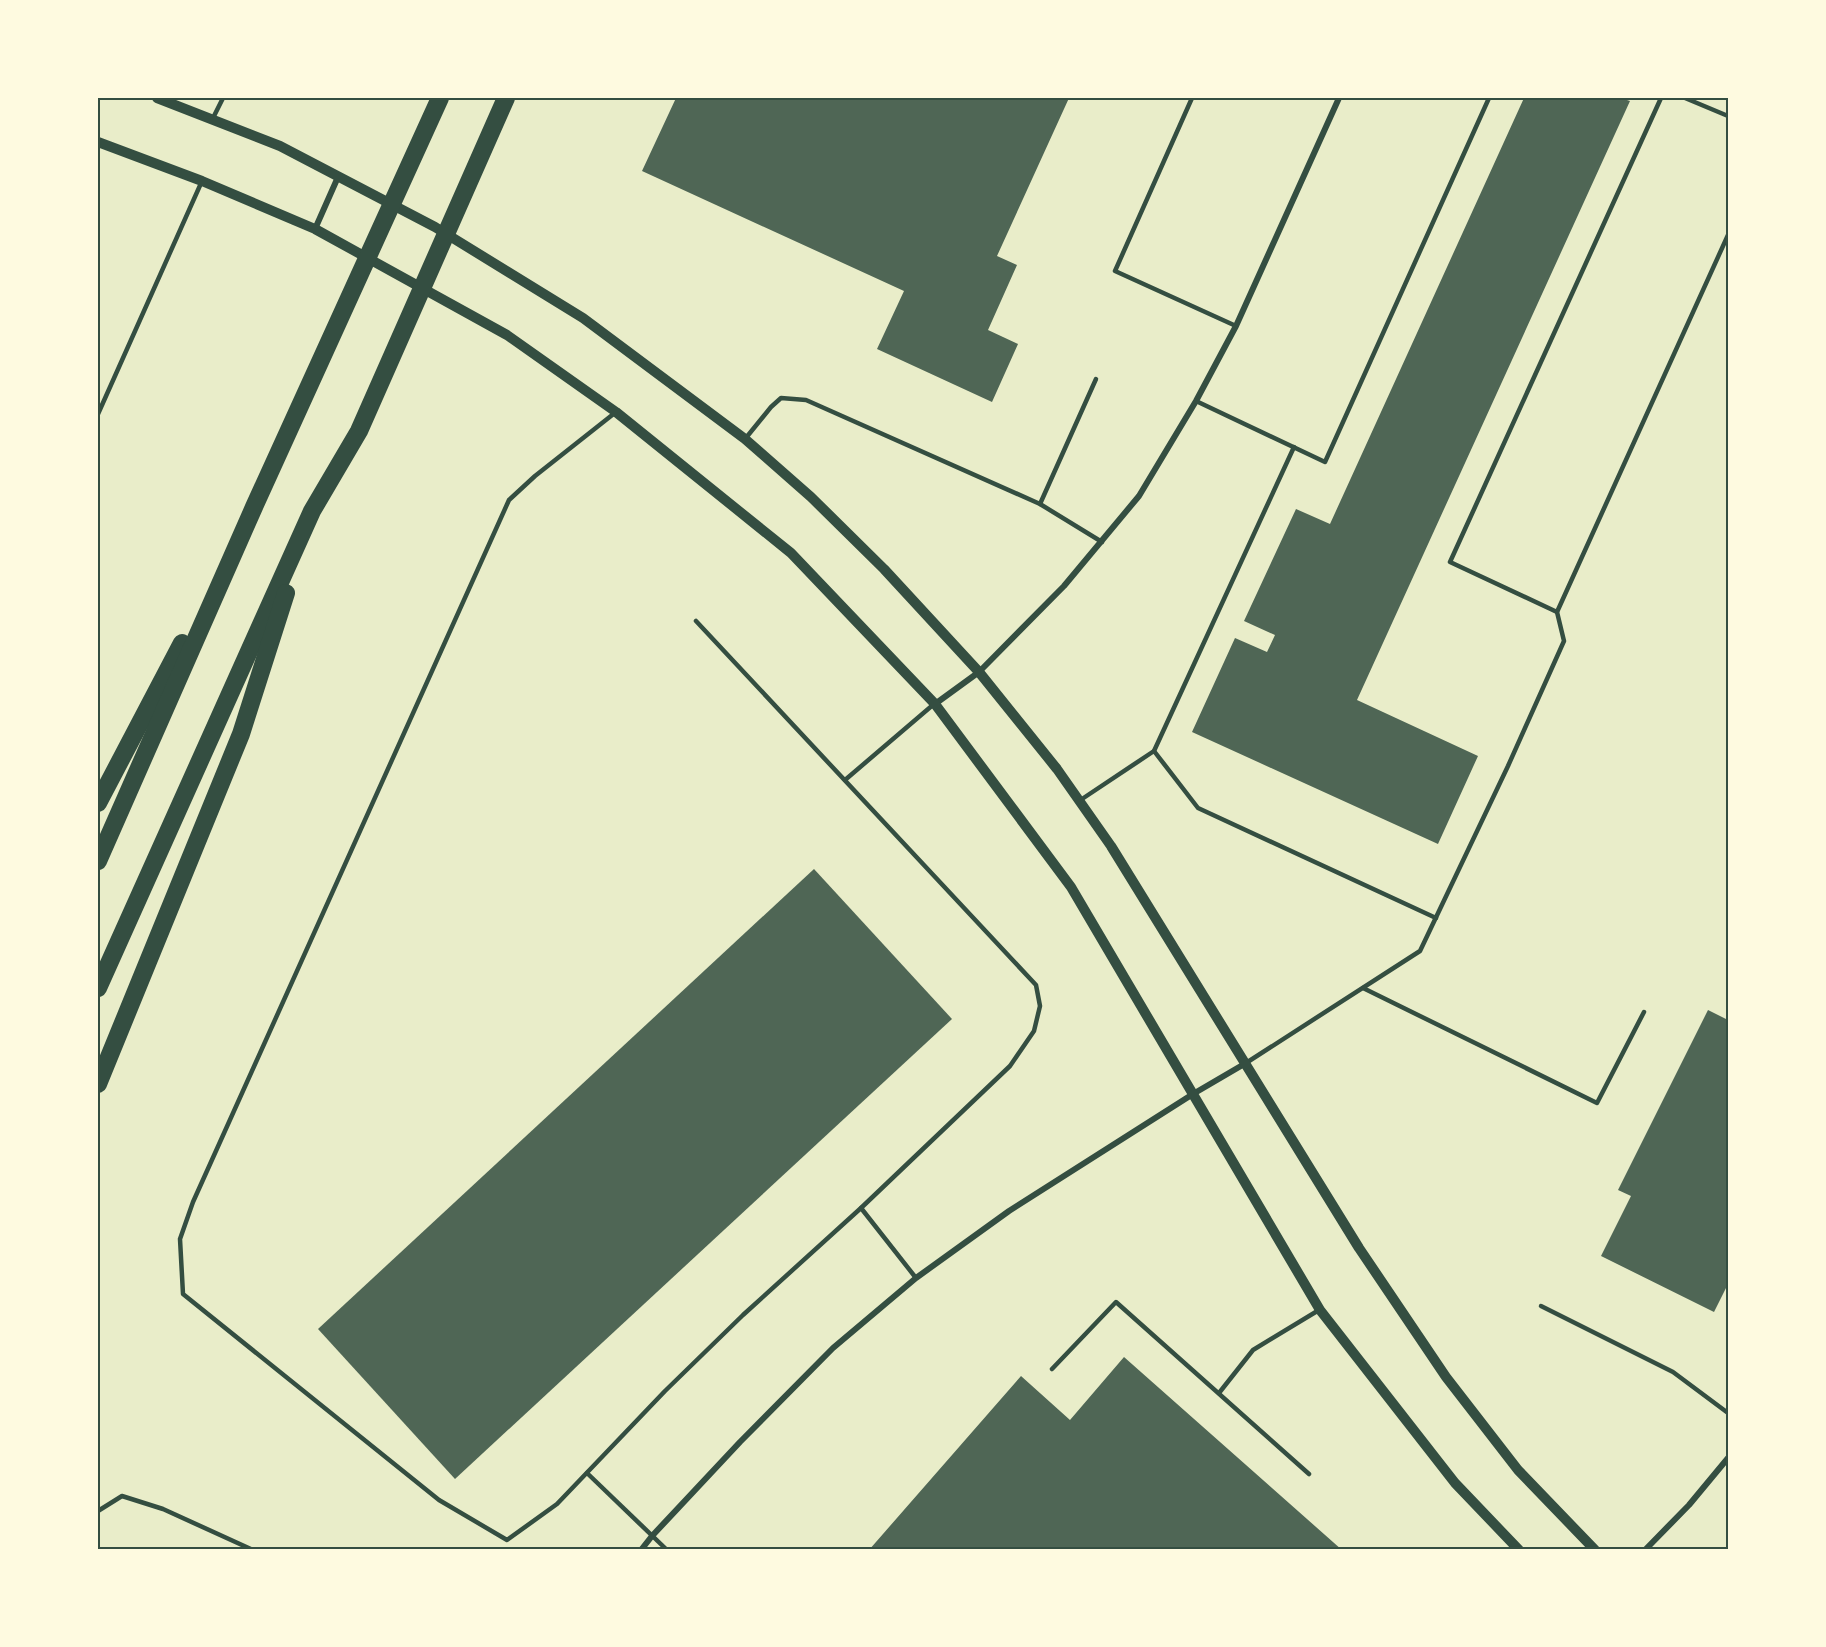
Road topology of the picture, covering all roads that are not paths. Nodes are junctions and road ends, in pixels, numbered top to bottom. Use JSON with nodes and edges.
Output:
{"nodes":[{"id":1,"x":157,"y":98,"type":"edge"},
{"id":2,"x":223,"y":98,"type":"edge"},
{"id":3,"x":440,"y":98,"type":"edge"},
{"id":4,"x":506,"y":98,"type":"edge"},
{"id":5,"x":1192,"y":98,"type":"edge"},
{"id":6,"x":1339,"y":98,"type":"edge"},
{"id":7,"x":1489,"y":98,"type":"edge"},
{"id":8,"x":1661,"y":98,"type":"edge"},
{"id":9,"x":1685,"y":98,"type":"edge"},
{"id":10,"x":1728,"y":117,"type":"edge"},
{"id":11,"x":212,"y":120,"type":"junction"},
{"id":12,"x":98,"y":142,"type":"edge"},
{"id":13,"x":338,"y":177,"type":"junction"},
{"id":14,"x":202,"y":181,"type":"junction"},
{"id":15,"x":315,"y":229,"type":"junction"},
{"id":16,"x":1728,"y":235,"type":"edge"},
{"id":17,"x":1236,"y":326,"type":"junction"},
{"id":18,"x":1096,"y":379,"type":"dead end"},
{"id":19,"x":1196,"y":401,"type":"junction"},
{"id":20,"x":616,"y":412,"type":"junction"},
{"id":21,"x":98,"y":414,"type":"edge"},
{"id":22,"x":745,"y":439,"type":"junction"},
{"id":23,"x":1294,"y":447,"type":"junction"},
{"id":24,"x":1040,"y":504,"type":"junction"},
{"id":25,"x":254,"y":507,"type":"junction"},
{"id":26,"x":312,"y":511,"type":"junction"},
{"id":27,"x":1101,"y":542,"type":"junction"},
{"id":28,"x":1557,"y":612,"type":"junction"},
{"id":29,"x":696,"y":621,"type":"dead end"},
{"id":30,"x":979,"y":672,"type":"junction"},
{"id":31,"x":935,"y":704,"type":"junction"},
{"id":32,"x":1154,"y":750,"type":"junction"},
{"id":33,"x":845,"y":780,"type":"junction"},
{"id":34,"x":1079,"y":801,"type":"junction"},
{"id":35,"x":98,"y":802,"type":"edge"},
{"id":36,"x":98,"y":861,"type":"edge"},
{"id":37,"x":1436,"y":918,"type":"junction"},
{"id":38,"x":98,"y":988,"type":"edge"},
{"id":39,"x":1363,"y":988,"type":"junction"},
{"id":40,"x":1644,"y":1012,"type":"dead end"},
{"id":41,"x":1246,"y":1063,"type":"junction"},
{"id":42,"x":98,"y":1084,"type":"edge"},
{"id":43,"x":1192,"y":1094,"type":"junction"},
{"id":44,"x":861,"y":1208,"type":"junction"},
{"id":45,"x":916,"y":1278,"type":"junction"},
{"id":46,"x":1541,"y":1306,"type":"dead end"},
{"id":47,"x":1320,"y":1310,"type":"junction"},
{"id":48,"x":1052,"y":1370,"type":"dead end"},
{"id":49,"x":1219,"y":1393,"type":"junction"},
{"id":50,"x":1728,"y":1413,"type":"edge"},
{"id":51,"x":1728,"y":1458,"type":"edge"},
{"id":52,"x":587,"y":1473,"type":"junction"},
{"id":53,"x":1310,"y":1474,"type":"dead end"},
{"id":54,"x":98,"y":1511,"type":"edge"},
{"id":55,"x":652,"y":1536,"type":"junction"},
{"id":56,"x":253,"y":1550,"type":"edge"},
{"id":57,"x":641,"y":1550,"type":"edge"},
{"id":58,"x":668,"y":1550,"type":"edge"},
{"id":59,"x":1519,"y":1550,"type":"edge"},
{"id":60,"x":1595,"y":1550,"type":"edge"},
{"id":61,"x":1644,"y":1550,"type":"edge"}],
"edges":[{"from":1,"to":11,"type":"street"},
{"from":2,"to":11,"type":"lane"},
{"from":3,"to":25,"type":"highway"},
{"from":4,"to":26,"type":"highway"},
{"from":5,"to":17,"type":"lane"},
{"from":6,"to":17,"type":"street"},
{"from":7,"to":23,"type":"lane"},
{"from":8,"to":28,"type":"lane"},
{"from":9,"to":10,"type":"lane"},
{"from":11,"to":13,"type":"street"},
{"from":12,"to":14,"type":"street"},
{"from":13,"to":15,"type":"street"},
{"from":13,"to":22,"type":"street"},
{"from":14,"to":15,"type":"street"},
{"from":14,"to":21,"type":"lane"},
{"from":15,"to":20,"type":"street"},
{"from":16,"to":28,"type":"lane"},
{"from":17,"to":19,"type":"street"},
{"from":18,"to":24,"type":"lane"},
{"from":19,"to":23,"type":"lane"},
{"from":19,"to":27,"type":"street"},
{"from":20,"to":31,"type":"street"},
{"from":20,"to":52,"type":"lane"},
{"from":22,"to":24,"type":"lane"},
{"from":22,"to":30,"type":"street"},
{"from":23,"to":32,"type":"lane"},
{"from":24,"to":27,"type":"lane"},
{"from":25,"to":35,"type":"highway"},
{"from":25,"to":36,"type":"highway"},
{"from":26,"to":38,"type":"highway"},
{"from":26,"to":42,"type":"highway"},
{"from":27,"to":30,"type":"street"},
{"from":28,"to":37,"type":"lane"},
{"from":29,"to":33,"type":"lane"},
{"from":30,"to":31,"type":"street"},
{"from":30,"to":34,"type":"street"},
{"from":31,"to":33,"type":"lane"},
{"from":31,"to":43,"type":"street"},
{"from":32,"to":34,"type":"lane"},
{"from":32,"to":37,"type":"lane"},
{"from":33,"to":44,"type":"lane"},
{"from":34,"to":41,"type":"street"},
{"from":37,"to":39,"type":"lane"},
{"from":39,"to":40,"type":"lane"},
{"from":39,"to":41,"type":"lane"},
{"from":41,"to":43,"type":"street"},
{"from":41,"to":60,"type":"street"},
{"from":43,"to":45,"type":"street"},
{"from":43,"to":47,"type":"street"},
{"from":44,"to":45,"type":"lane"},
{"from":44,"to":52,"type":"lane"},
{"from":45,"to":55,"type":"street"},
{"from":46,"to":50,"type":"lane"},
{"from":47,"to":49,"type":"lane"},
{"from":47,"to":59,"type":"street"},
{"from":48,"to":49,"type":"lane"},
{"from":49,"to":53,"type":"lane"},
{"from":51,"to":61,"type":"street"},
{"from":52,"to":55,"type":"lane"},
{"from":54,"to":56,"type":"lane"},
{"from":55,"to":57,"type":"street"},
{"from":55,"to":58,"type":"lane"}]}
